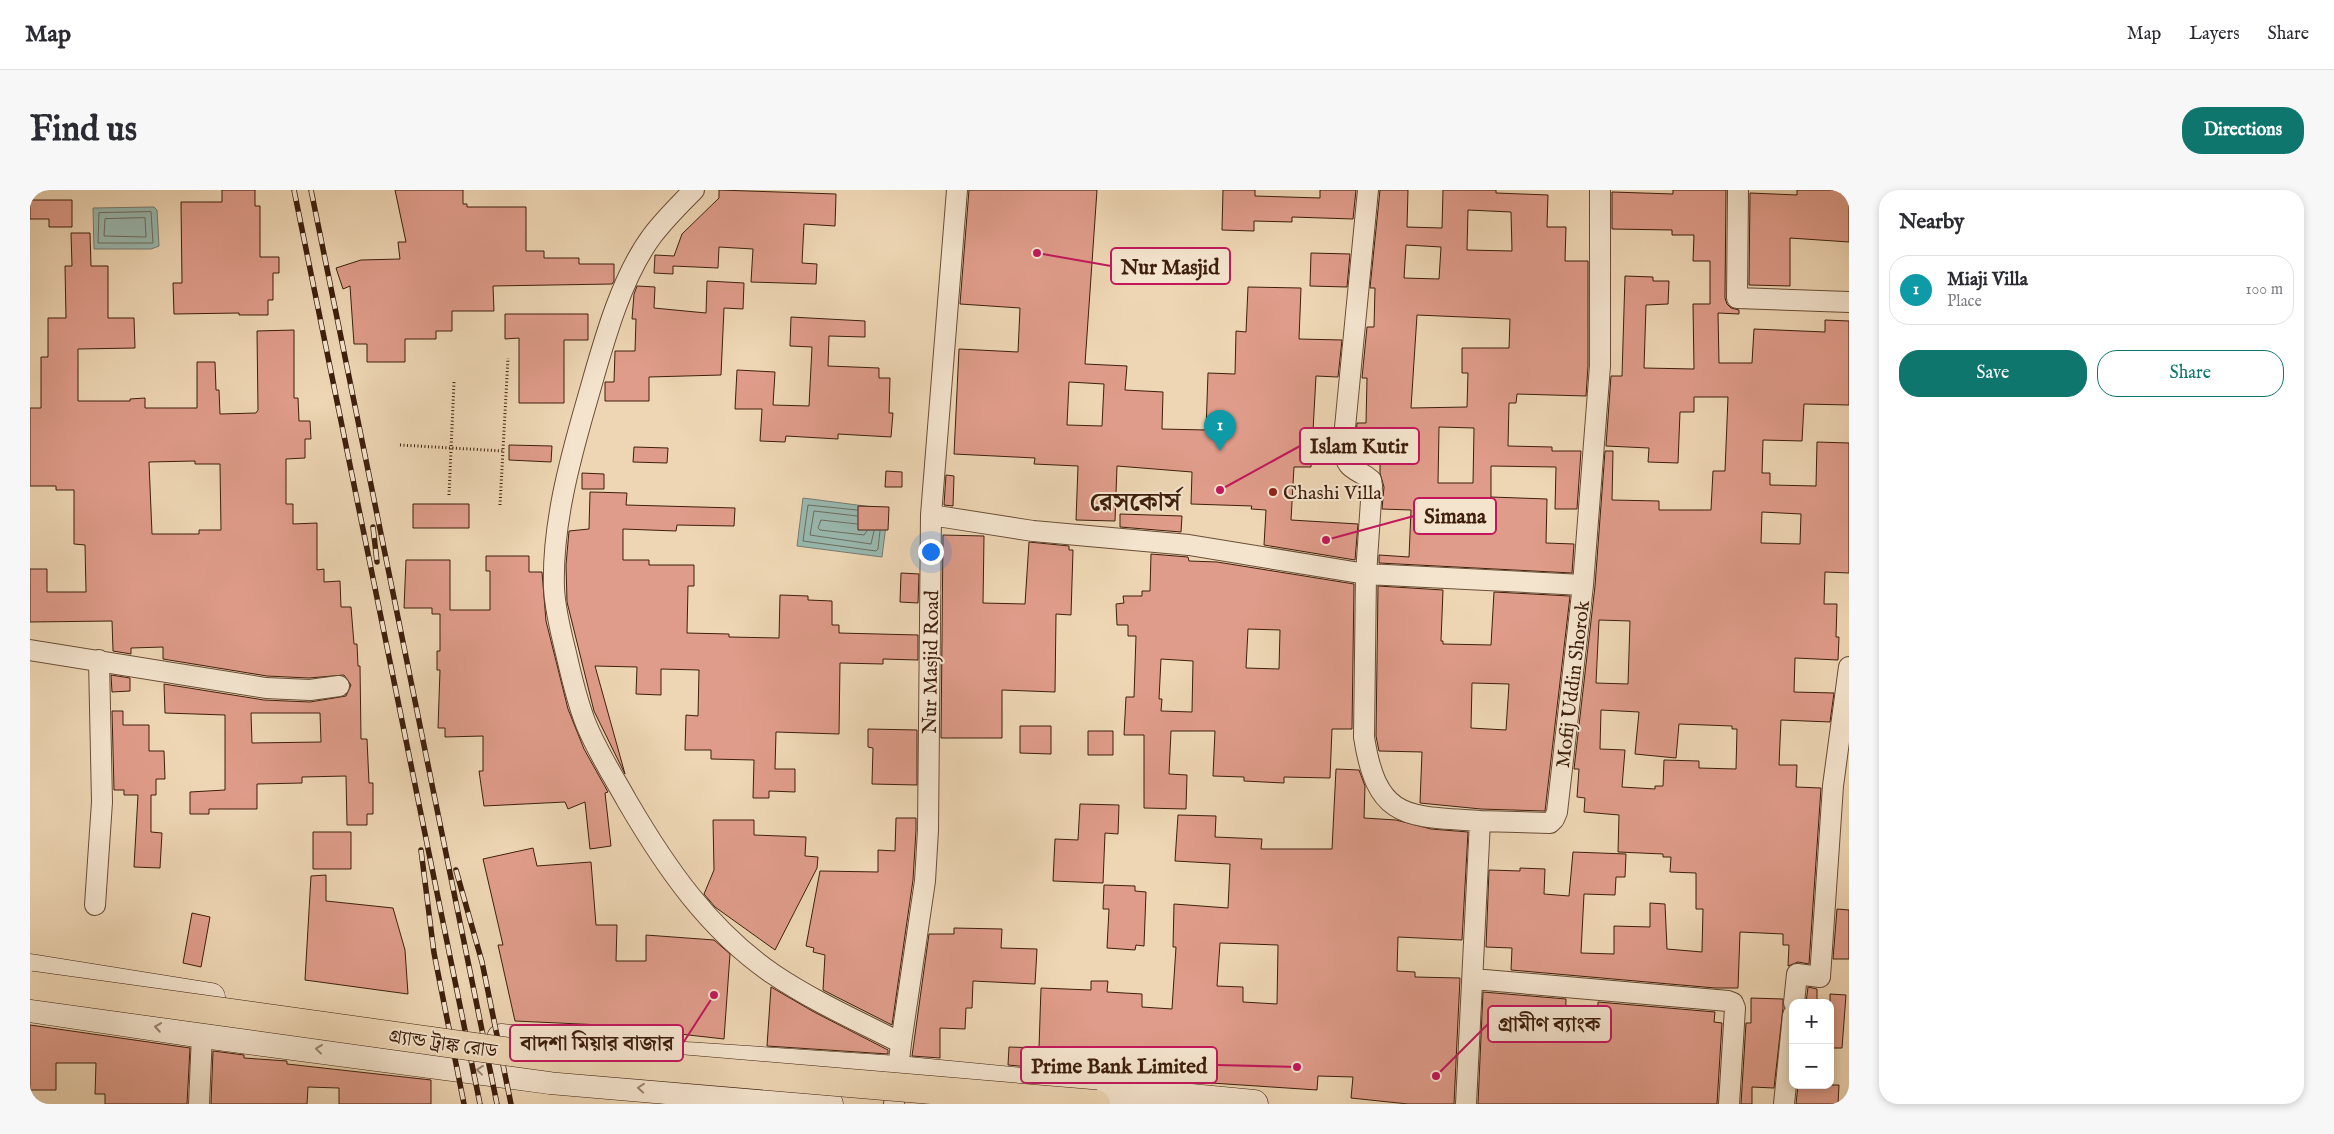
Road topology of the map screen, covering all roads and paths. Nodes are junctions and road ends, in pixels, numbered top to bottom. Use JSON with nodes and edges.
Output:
{"nodes":[{"id":1,"x":694,"y":190,"type":"edge"},
{"id":2,"x":957,"y":190,"type":"edge"},
{"id":3,"x":1368,"y":190,"type":"edge"},
{"id":4,"x":1600,"y":190,"type":"edge"},
{"id":5,"x":1738,"y":190,"type":"edge"},
{"id":6,"x":1849,"y":302,"type":"edge"},
{"id":7,"x":508,"y":358,"type":"dead end"},
{"id":8,"x":454,"y":382,"type":"dead end"},
{"id":9,"x":400,"y":445,"type":"dead end"},
{"id":10,"x":452,"y":448,"type":"junction"},
{"id":11,"x":504,"y":451,"type":"junction"},
{"id":12,"x":449,"y":496,"type":"dead end"},
{"id":13,"x":500,"y":505,"type":"dead end"},
{"id":14,"x":931,"y":515,"type":"junction"},
{"id":15,"x":1366,"y":574,"type":"junction"},
{"id":16,"x":1583,"y":585,"type":"junction"},
{"id":17,"x":30,"y":650,"type":"edge"},
{"id":18,"x":100,"y":660,"type":"junction"},
{"id":19,"x":1849,"y":667,"type":"edge"},
{"id":20,"x":339,"y":686,"type":"dead end"},
{"id":21,"x":1480,"y":821,"type":"junction"},
{"id":22,"x":95,"y":905,"type":"dead end"},
{"id":23,"x":30,"y":968,"type":"edge"},
{"id":24,"x":1473,"y":979,"type":"junction"},
{"id":25,"x":30,"y":984,"type":"edge"},
{"id":26,"x":1794,"y":999,"type":"edge"},
{"id":27,"x":30,"y":1008,"type":"edge"},
{"id":28,"x":202,"y":1034,"type":"junction"},
{"id":29,"x":901,"y":1043,"type":"junction"},
{"id":30,"x":1790,"y":1044,"type":"edge"},
{"id":31,"x":898,"y":1070,"type":"junction"},
{"id":32,"x":199,"y":1104,"type":"edge"},
{"id":33,"x":829,"y":1104,"type":"edge"},
{"id":34,"x":894,"y":1104,"type":"edge"},
{"id":35,"x":1096,"y":1104,"type":"edge"},
{"id":36,"x":1254,"y":1104,"type":"edge"},
{"id":37,"x":1466,"y":1104,"type":"edge"},
{"id":38,"x":1729,"y":1104,"type":"edge"},
{"id":39,"x":1784,"y":1104,"type":"edge"}],
"edges":[{"from":1,"to":29,"type":"street"},
{"from":2,"to":14,"type":"street","name":"Nur Masjid Road"},
{"from":3,"to":15,"type":"street","name":"Mofij Uddin Shorok"},
{"from":4,"to":16,"type":"street","name":"Mofij Uddin Shorok"},
{"from":5,"to":6,"type":"street"},
{"from":7,"to":11,"type":"path"},
{"from":8,"to":10,"type":"path"},
{"from":9,"to":10,"type":"path"},
{"from":10,"to":11,"type":"path"},
{"from":10,"to":12,"type":"path"},
{"from":11,"to":13,"type":"path"},
{"from":14,"to":15,"type":"street"},
{"from":14,"to":29,"type":"street","name":"Nur Masjid Road"},
{"from":15,"to":16,"type":"street"},
{"from":15,"to":21,"type":"street","name":"Mofij Uddin Shorok"},
{"from":16,"to":21,"type":"street","name":"Mofij Uddin Shorok"},
{"from":17,"to":18,"type":"street"},
{"from":18,"to":20,"type":"street"},
{"from":18,"to":22,"type":"street"},
{"from":19,"to":26,"type":"street"},
{"from":21,"to":24,"type":"street"},
{"from":23,"to":31,"type":"street"},
{"from":24,"to":37,"type":"street"},
{"from":24,"to":38,"type":"street"},
{"from":25,"to":35,"type":"highway","name":"গ্র্যান্ড ট্রাঙ্ক রোড","bridge":true},
{"from":28,"to":27,"type":"street","one_way":true},
{"from":28,"to":32,"type":"street"},
{"from":33,"to":28,"type":"street","one_way":true},
{"from":29,"to":31,"type":"street","name":"Nur Masjid Road"},
{"from":30,"to":39,"type":"street"},
{"from":31,"to":34,"type":"street","name":"Nur Masjid Road"},
{"from":31,"to":36,"type":"street"}]}
